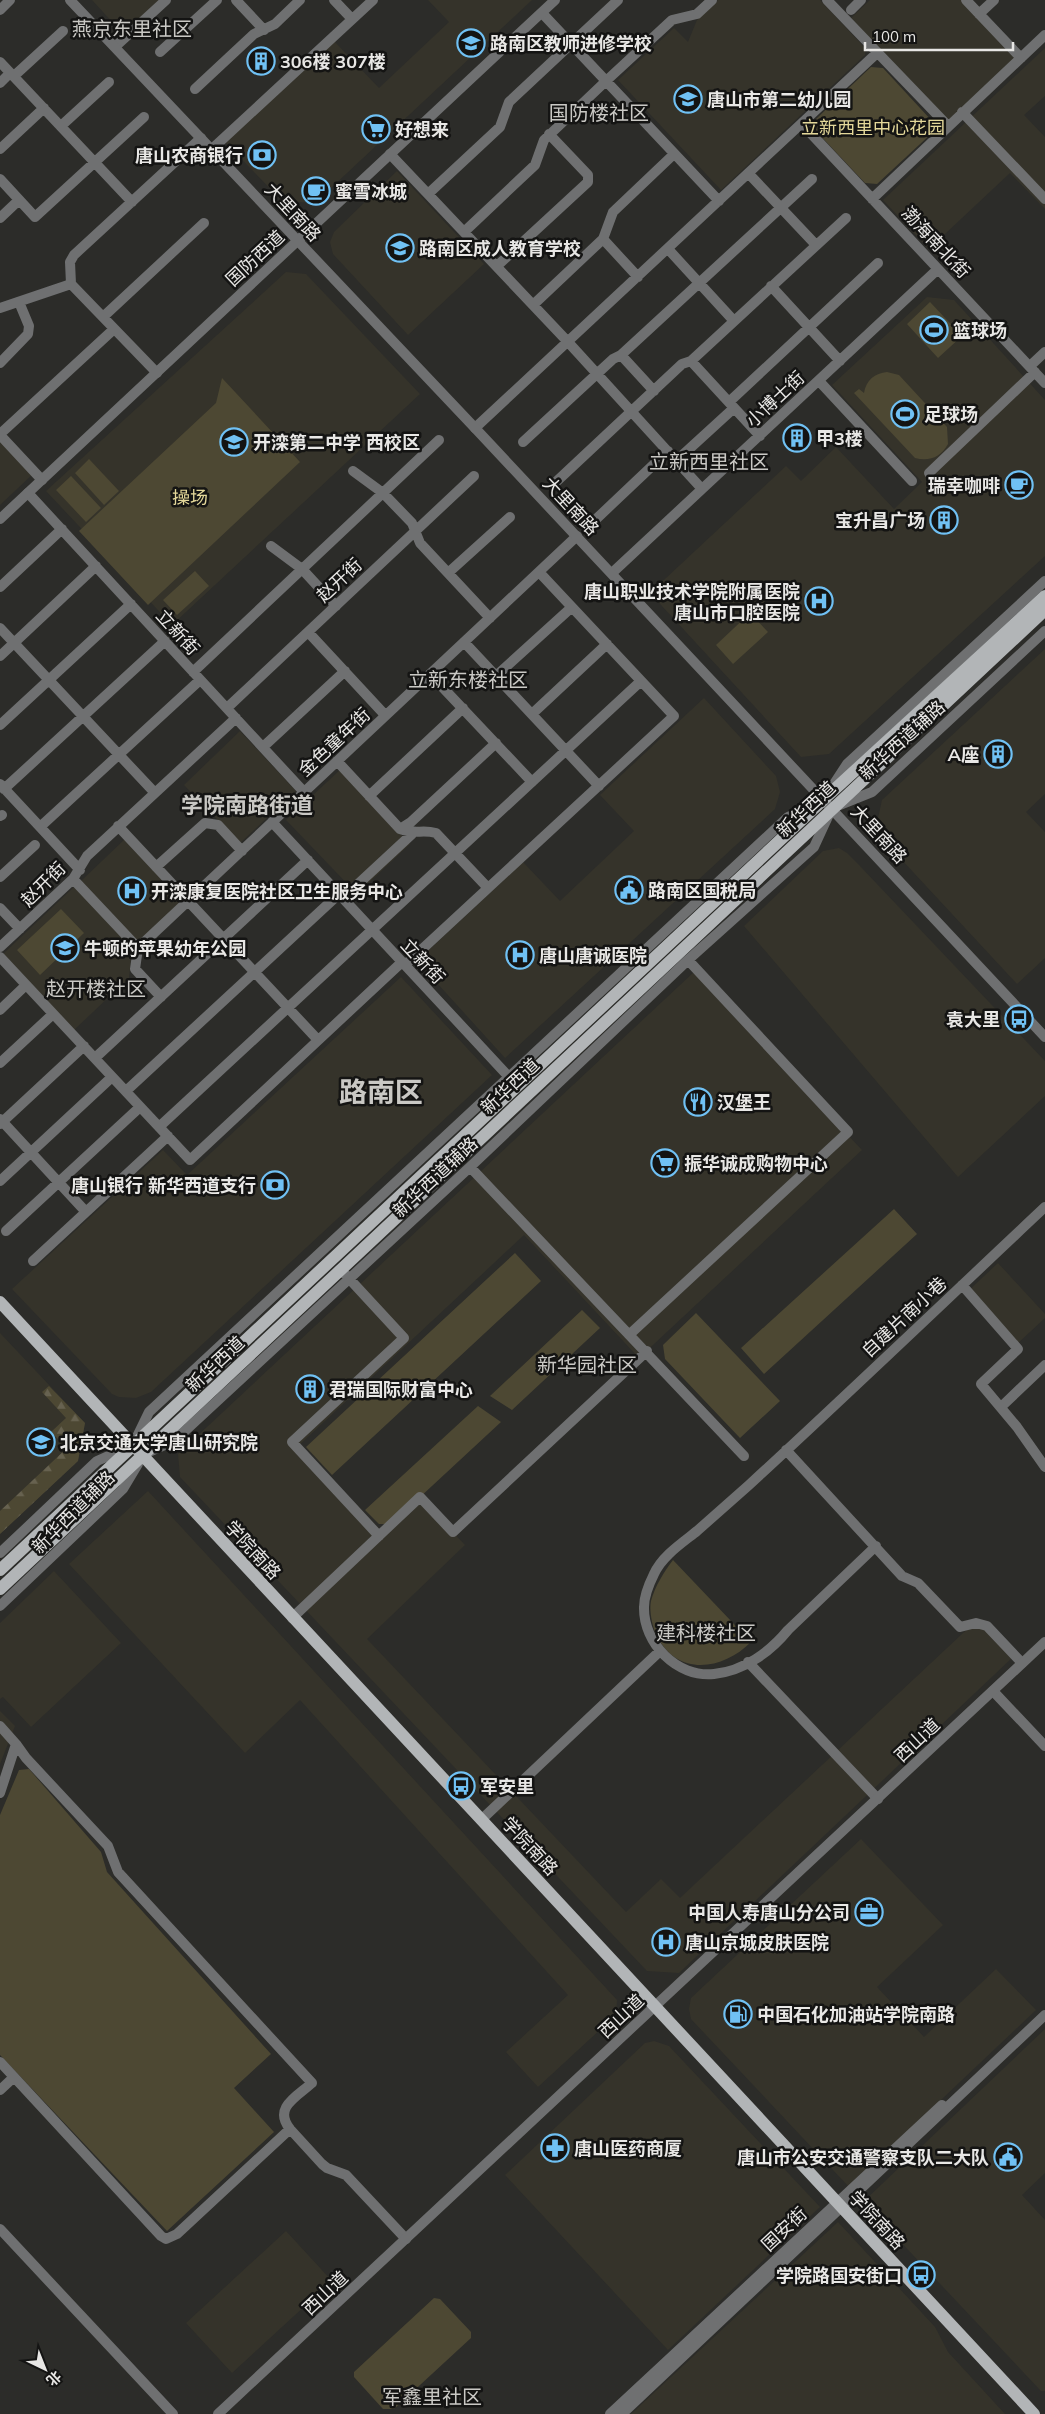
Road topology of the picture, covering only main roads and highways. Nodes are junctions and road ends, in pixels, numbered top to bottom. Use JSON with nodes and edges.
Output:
{"nodes":[{"id":1,"x":1045,"y":596,"type":"edge"},
{"id":2,"x":1045,"y":610,"type":"edge"},
{"id":3,"x":828,"y":804,"type":"junction"},
{"id":4,"x":0,"y":1302,"type":"edge"},
{"id":5,"x":133,"y":1445,"type":"junction"},
{"id":6,"x":142,"y":1456,"type":"junction"},
{"id":7,"x":0,"y":1570,"type":"edge"},
{"id":8,"x":0,"y":1589,"type":"edge"},
{"id":9,"x":1034,"y":2414,"type":"edge"}],
"edges":[{"from":1,"to":3,"type":"main road","name":"新华西道"},
{"from":2,"to":3,"type":"main road","name":"新华西道"},
{"from":3,"to":5,"type":"main road","name":"新华西道"},
{"from":3,"to":6,"type":"main road","name":"新华西道"},
{"from":4,"to":5,"type":"main road","name":"学院南路"},
{"from":5,"to":6,"type":"main road","name":"学院南路"},
{"from":5,"to":7,"type":"main road","name":"新华西道"},
{"from":6,"to":8,"type":"main road","name":"新华西道"},
{"from":6,"to":9,"type":"main road","name":"学院南路"}]}
